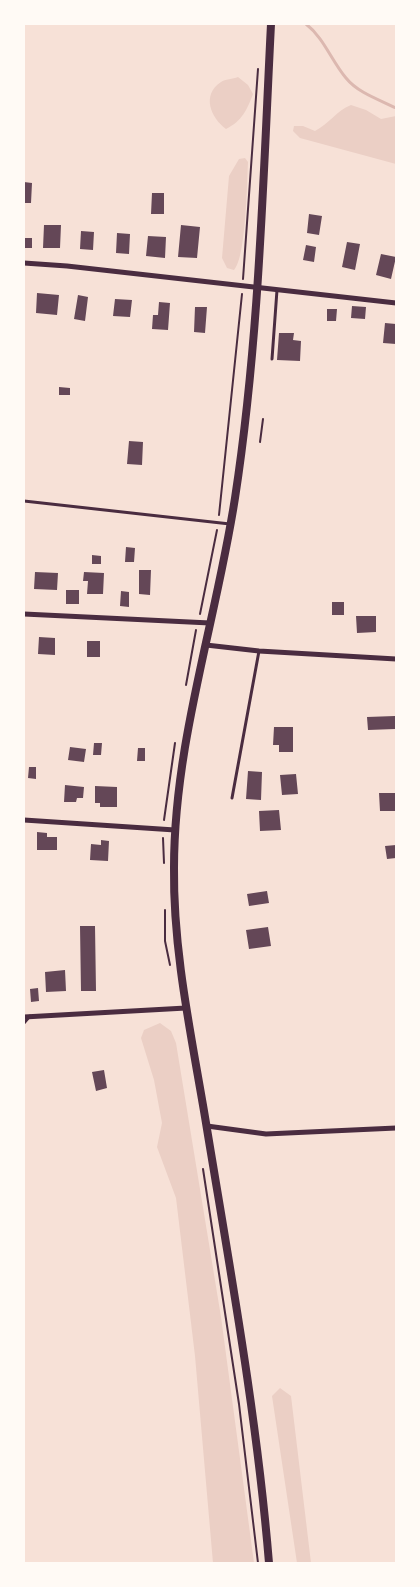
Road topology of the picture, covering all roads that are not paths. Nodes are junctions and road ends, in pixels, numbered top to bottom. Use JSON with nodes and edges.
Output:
{"nodes":[{"id":1,"x":271,"y":24,"type":"edge"},
{"id":2,"x":24,"y":263,"type":"edge"},
{"id":3,"x":257,"y":288,"type":"junction"},
{"id":4,"x":277,"y":290,"type":"junction"},
{"id":5,"x":396,"y":303,"type":"edge"},
{"id":6,"x":272,"y":359,"type":"dead end"},
{"id":7,"x":24,"y":501,"type":"edge"},
{"id":8,"x":231,"y":524,"type":"junction"},
{"id":9,"x":24,"y":614,"type":"edge"},
{"id":10,"x":210,"y":623,"type":"junction"},
{"id":11,"x":206,"y":645,"type":"junction"},
{"id":12,"x":259,"y":651,"type":"junction"},
{"id":13,"x":396,"y":660,"type":"edge"},
{"id":14,"x":232,"y":798,"type":"dead end"},
{"id":15,"x":24,"y":820,"type":"edge"},
{"id":16,"x":175,"y":830,"type":"junction"},
{"id":17,"x":186,"y":1008,"type":"junction"},
{"id":18,"x":27,"y":1017,"type":"edge"},
{"id":19,"x":24,"y":1024,"type":"edge"},
{"id":20,"x":206,"y":1126,"type":"junction"},
{"id":21,"x":396,"y":1128,"type":"edge"},
{"id":22,"x":270,"y":1563,"type":"edge"}],
"edges":[{"from":1,"to":3,"type":"street"},
{"from":2,"to":3,"type":"street"},
{"from":3,"to":4,"type":"street"},
{"from":3,"to":8,"type":"street"},
{"from":4,"to":5,"type":"street"},
{"from":4,"to":6,"type":"lane"},
{"from":7,"to":8,"type":"lane"},
{"from":8,"to":10,"type":"street"},
{"from":9,"to":10,"type":"street"},
{"from":10,"to":11,"type":"street"},
{"from":11,"to":12,"type":"street"},
{"from":11,"to":16,"type":"street"},
{"from":12,"to":13,"type":"street"},
{"from":12,"to":14,"type":"lane"},
{"from":15,"to":16,"type":"street"},
{"from":16,"to":17,"type":"street"},
{"from":17,"to":18,"type":"street"},
{"from":17,"to":20,"type":"street"},
{"from":18,"to":19,"type":"lane"},
{"from":20,"to":21,"type":"street"},
{"from":20,"to":22,"type":"street"}]}
